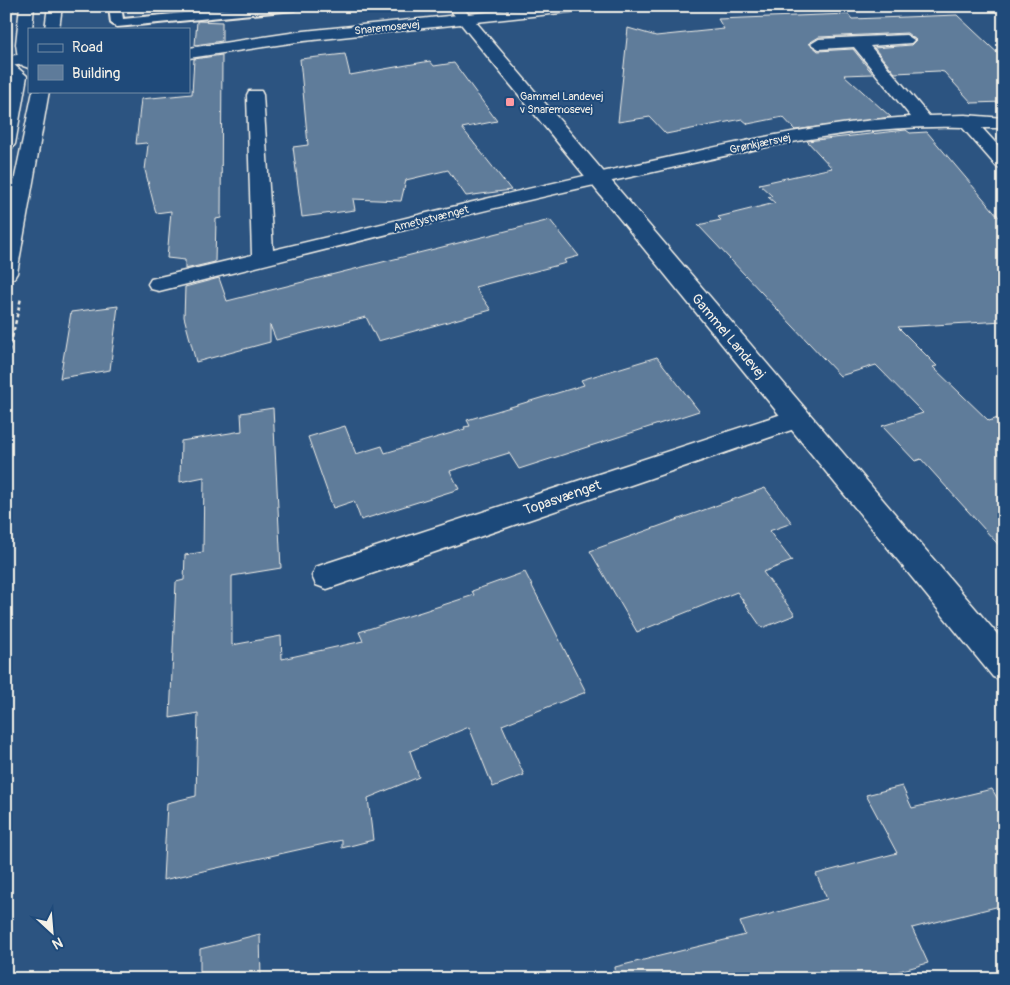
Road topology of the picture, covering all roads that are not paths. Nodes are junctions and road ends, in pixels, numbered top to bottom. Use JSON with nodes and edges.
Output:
{"nodes":[{"id":1,"x":27,"y":6,"type":"edge"},
{"id":2,"x":55,"y":6,"type":"edge"},
{"id":3,"x":115,"y":6,"type":"edge"},
{"id":4,"x":294,"y":6,"type":"edge"},
{"id":5,"x":588,"y":6,"type":"edge"},
{"id":6,"x":170,"y":12,"type":"edge"},
{"id":7,"x":459,"y":13,"type":"edge"},
{"id":8,"x":52,"y":28,"type":"edge"},
{"id":9,"x":304,"y":36,"type":"junction"},
{"id":10,"x":906,"y":40,"type":"dead end"},
{"id":11,"x":858,"y":42,"type":"junction"},
{"id":12,"x":190,"y":44,"type":"edge"},
{"id":13,"x":819,"y":44,"type":"dead end"},
{"id":14,"x":190,"y":53,"type":"edge"},
{"id":15,"x":18,"y":65,"type":"edge"},
{"id":16,"x":41,"y":92,"type":"edge"},
{"id":17,"x":255,"y":95,"type":"dead end"},
{"id":18,"x":965,"y":120,"type":"junction"},
{"id":19,"x":924,"y":121,"type":"junction"},
{"id":20,"x":1004,"y":122,"type":"edge"},
{"id":21,"x":6,"y":144,"type":"edge"},
{"id":22,"x":1004,"y":163,"type":"edge"},
{"id":23,"x":598,"y":178,"type":"junction"},
{"id":24,"x":263,"y":259,"type":"junction"},
{"id":25,"x":6,"y":273,"type":"edge"},
{"id":26,"x":159,"y":284,"type":"dead end"},
{"id":27,"x":797,"y":418,"type":"junction"},
{"id":28,"x":327,"y":576,"type":"dead end"},
{"id":29,"x":1004,"y":666,"type":"edge"}],
"edges":[{"from":1,"to":15,"type":"street"},
{"from":2,"to":8,"type":"street"},
{"from":3,"to":6,"type":"lane"},
{"from":4,"to":6,"type":"lane"},
{"from":5,"to":7,"type":"street","name":"Snaremosevej"},
{"from":7,"to":9,"type":"street","name":"Snaremosevej"},
{"from":7,"to":23,"type":"street","name":"Gammel Landevej"},
{"from":9,"to":12,"type":"street","name":"Snaremosevej"},
{"from":9,"to":14,"type":"street","name":"Snaremosevej"},
{"from":10,"to":11,"type":"street"},
{"from":11,"to":13,"type":"street"},
{"from":11,"to":19,"type":"street"},
{"from":15,"to":21,"type":"street"},
{"from":16,"to":25,"type":"street"},
{"from":17,"to":24,"type":"street"},
{"from":18,"to":19,"type":"street","name":"Grønkjærsvej"},
{"from":18,"to":20,"type":"street","name":"Grønkjærsvej"},
{"from":18,"to":22,"type":"street"},
{"from":19,"to":23,"type":"street","name":"Grønkjærsvej"},
{"from":23,"to":24,"type":"street","name":"Ametystvænget"},
{"from":23,"to":27,"type":"street","name":"Gammel Landevej"},
{"from":24,"to":26,"type":"street","name":"Ametystvænget"},
{"from":27,"to":28,"type":"street","name":"Topasvænget"},
{"from":27,"to":29,"type":"street","name":"Gammel Landevej"}]}
